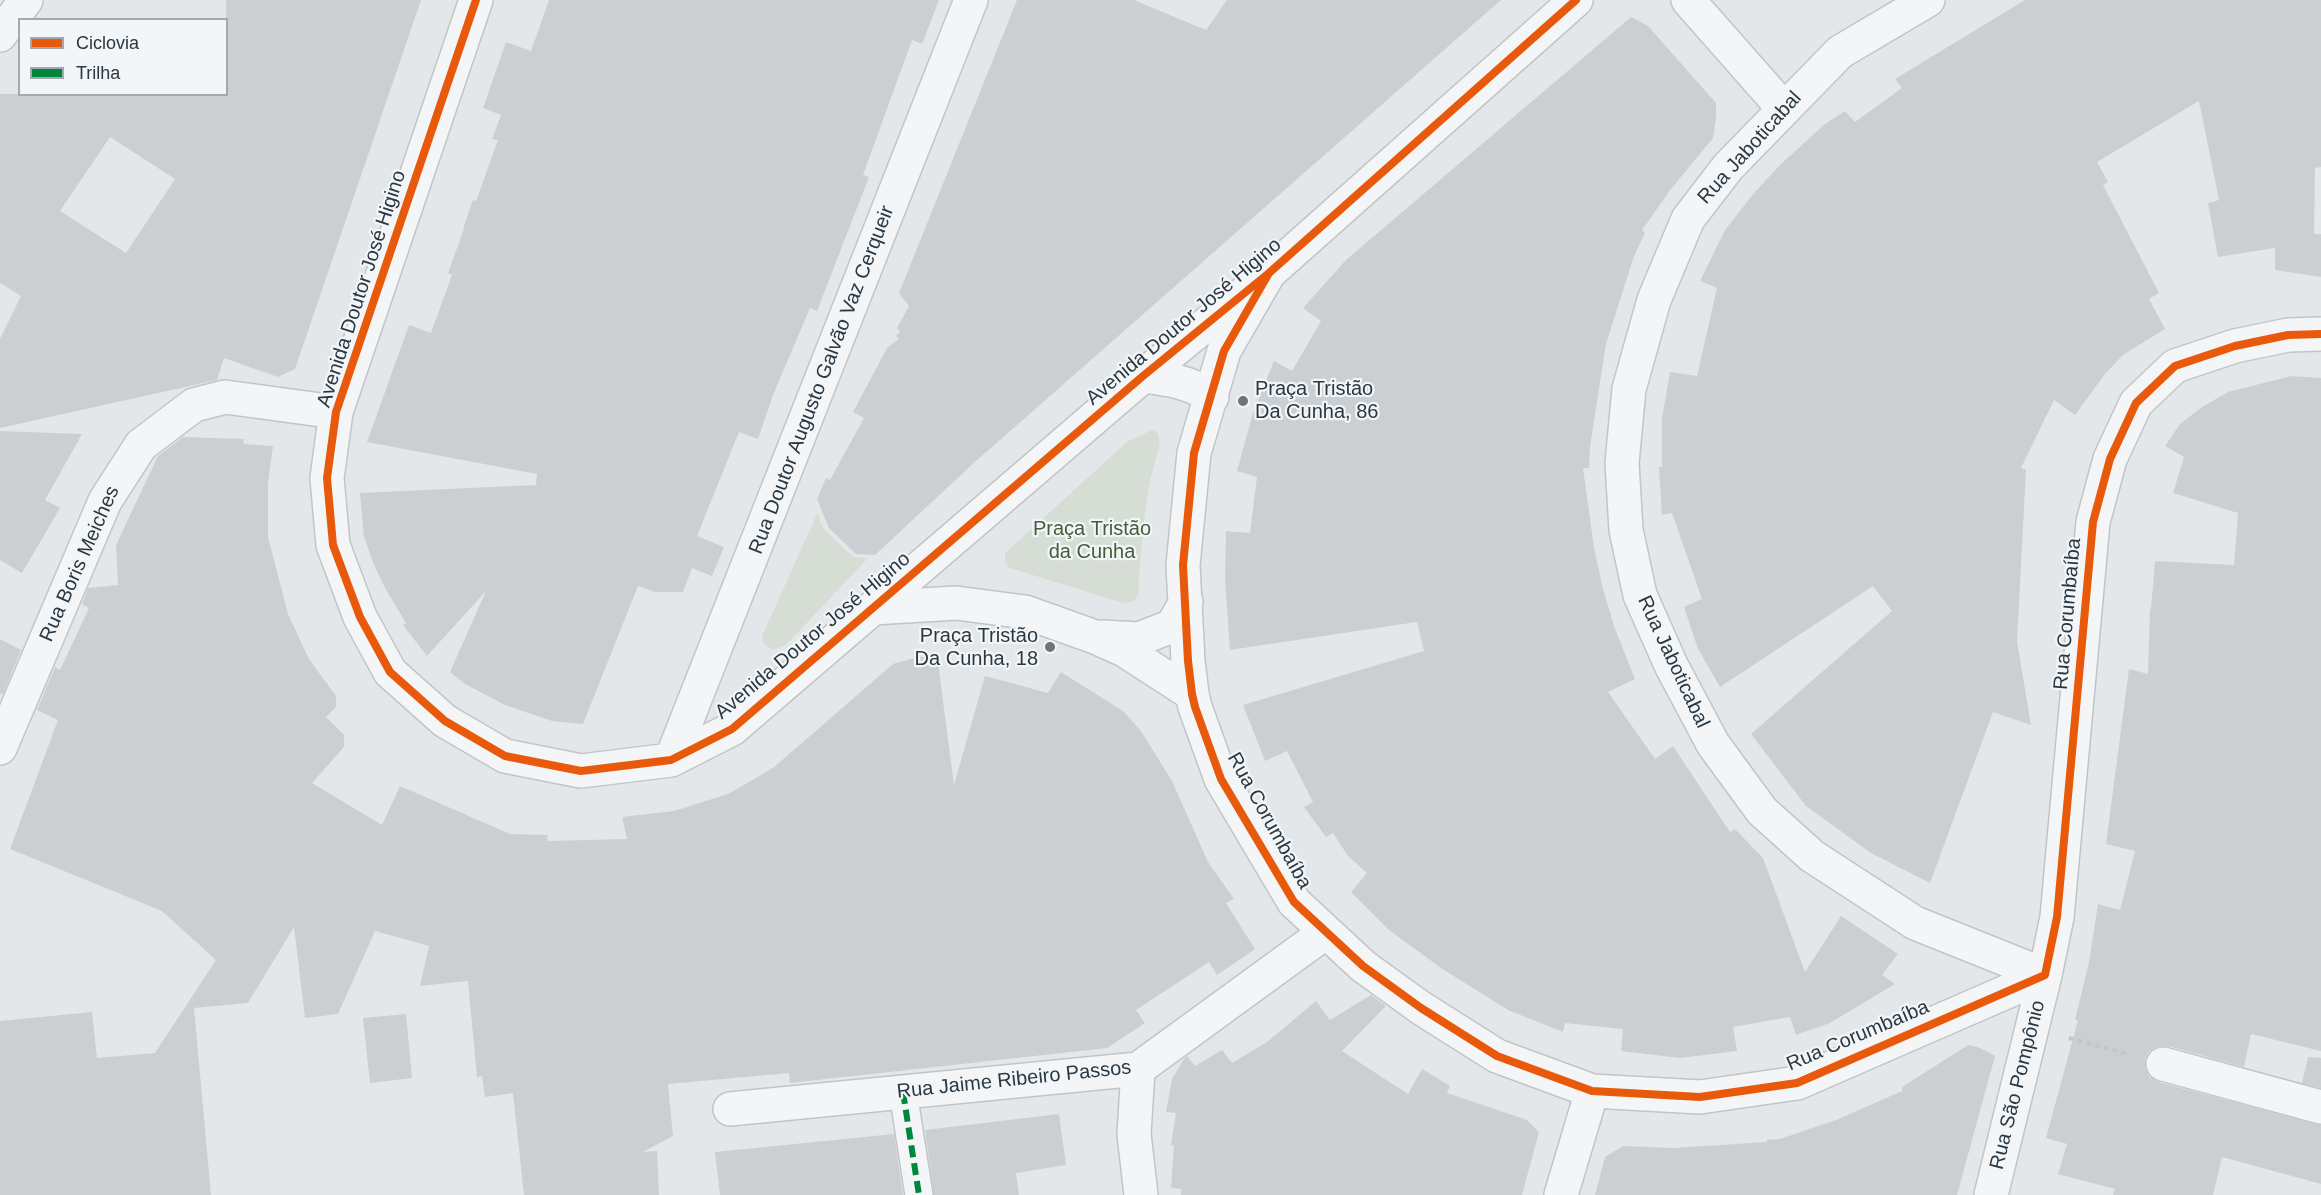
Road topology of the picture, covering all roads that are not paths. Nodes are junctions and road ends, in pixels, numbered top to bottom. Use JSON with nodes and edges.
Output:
{"nodes":[{"id":1,"x":26,"y":0,"type":"edge"},
{"id":2,"x":476,"y":0,"type":"edge"},
{"id":3,"x":971,"y":0,"type":"edge"},
{"id":4,"x":1576,"y":0,"type":"edge"},
{"id":5,"x":1688,"y":0,"type":"edge"},
{"id":6,"x":1928,"y":0,"type":"edge"},
{"id":7,"x":0,"y":34,"type":"edge"},
{"id":8,"x":1784,"y":109,"type":"junction"},
{"id":9,"x":1269,"y":273,"type":"junction"},
{"id":10,"x":2321,"y":334,"type":"edge"},
{"id":11,"x":1143,"y":376,"type":"junction"},
{"id":12,"x":1212,"y":397,"type":"junction"},
{"id":13,"x":336,"y":412,"type":"junction"},
{"id":14,"x":1186,"y":602,"type":"junction"},
{"id":15,"x":873,"y":608,"type":"junction"},
{"id":16,"x":1095,"y":637,"type":"junction"},
{"id":17,"x":1192,"y":694,"type":"junction"},
{"id":18,"x":0,"y":748,"type":"edge"},
{"id":19,"x":671,"y":760,"type":"junction"},
{"id":20,"x":1326,"y":932,"type":"junction"},
{"id":21,"x":2044,"y":975,"type":"junction"},
{"id":22,"x":2163,"y":1064,"type":"road end"},
{"id":23,"x":1138,"y":1069,"type":"junction"},
{"id":24,"x":1592,"y":1091,"type":"junction"},
{"id":25,"x":903,"y":1092,"type":"junction"},
{"id":26,"x":2321,"y":1107,"type":"edge"},
{"id":27,"x":730,"y":1109,"type":"dead end"},
{"id":28,"x":919,"y":1195,"type":"edge"},
{"id":29,"x":1141,"y":1195,"type":"edge"},
{"id":30,"x":1561,"y":1195,"type":"edge"},
{"id":31,"x":1991,"y":1195,"type":"edge"}],
"edges":[{"from":1,"to":7,"type":"street"},
{"from":2,"to":13,"type":"street","name":"Avenida Doutor José Higino"},
{"from":3,"to":19,"type":"street","name":"Rua Doutor Augusto Galvão Vaz Cerqueir"},
{"from":4,"to":9,"type":"street","name":"Avenida Doutor José Higino"},
{"from":5,"to":8,"type":"street"},
{"from":6,"to":8,"type":"street","name":"Rua Jaboticabal"},
{"from":8,"to":21,"type":"street","name":"Rua Jaboticabal"},
{"from":9,"to":11,"type":"street","name":"Avenida Doutor José Higino"},
{"from":9,"to":12,"type":"street","name":"Rua Corumbaíba"},
{"from":10,"to":21,"type":"street","name":"Rua Corumbaíba"},
{"from":11,"to":12,"type":"street"},
{"from":11,"to":15,"type":"street","name":"Avenida Doutor José Higino"},
{"from":12,"to":14,"type":"street","name":"Rua Corumbaíba"},
{"from":13,"to":18,"type":"street","name":"Rua Boris Meiches"},
{"from":13,"to":19,"type":"street","name":"Avenida Doutor José Higino"},
{"from":14,"to":16,"type":"street"},
{"from":14,"to":17,"type":"street","name":"Rua Corumbaíba"},
{"from":15,"to":16,"type":"street"},
{"from":15,"to":19,"type":"street","name":"Avenida Doutor José Higino"},
{"from":16,"to":17,"type":"street"},
{"from":17,"to":20,"type":"street","name":"Rua Corumbaíba"},
{"from":20,"to":23,"type":"street","name":"Rua Jaime Ribeiro Passos"},
{"from":20,"to":24,"type":"street","name":"Rua Corumbaíba"},
{"from":21,"to":24,"type":"street","name":"Rua Corumbaíba"},
{"from":21,"to":31,"type":"street","name":"Rua São Pompônio"},
{"from":22,"to":26,"type":"street"},
{"from":23,"to":25,"type":"street","name":"Rua Jaime Ribeiro Passos"},
{"from":23,"to":29,"type":"street"},
{"from":24,"to":30,"type":"street"},
{"from":25,"to":27,"type":"street","name":"Rua Jaime Ribeiro Passos"},
{"from":25,"to":28,"type":"street"}]}
